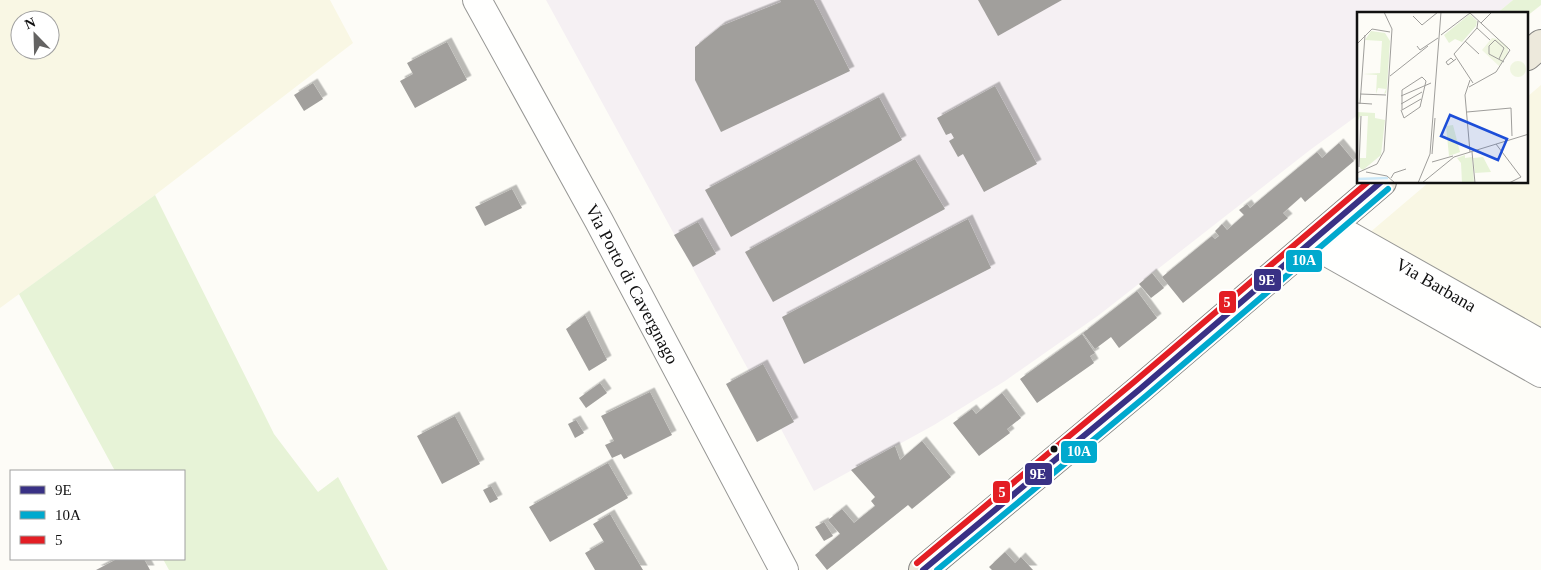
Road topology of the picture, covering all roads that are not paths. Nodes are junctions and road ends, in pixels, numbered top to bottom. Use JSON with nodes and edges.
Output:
{"nodes":[{"id":1,"x":477,"y":0,"type":"edge"},
{"id":2,"x":1541,"y":44,"type":"edge"},
{"id":3,"x":1528,"y":55,"type":"edge"},
{"id":4,"x":1380,"y":184,"type":"edge"},
{"id":5,"x":1332,"y":226,"type":"junction"},
{"id":6,"x":1311,"y":243,"type":"junction"},
{"id":7,"x":1541,"y":344,"type":"edge"},
{"id":8,"x":1541,"y":374,"type":"edge"},
{"id":9,"x":784,"y":570,"type":"edge"},
{"id":10,"x":923,"y":570,"type":"edge"}],
"edges":[{"from":1,"to":9,"type":"street","name":"Via Porto di Cavergnago"},
{"from":2,"to":3,"type":"main road"},
{"from":4,"to":5,"type":"main road"},
{"from":5,"to":6,"type":"main road"},
{"from":5,"to":7,"type":"street","name":"Via Barbana"},
{"from":6,"to":8,"type":"street"},
{"from":6,"to":10,"type":"main road"}]}
